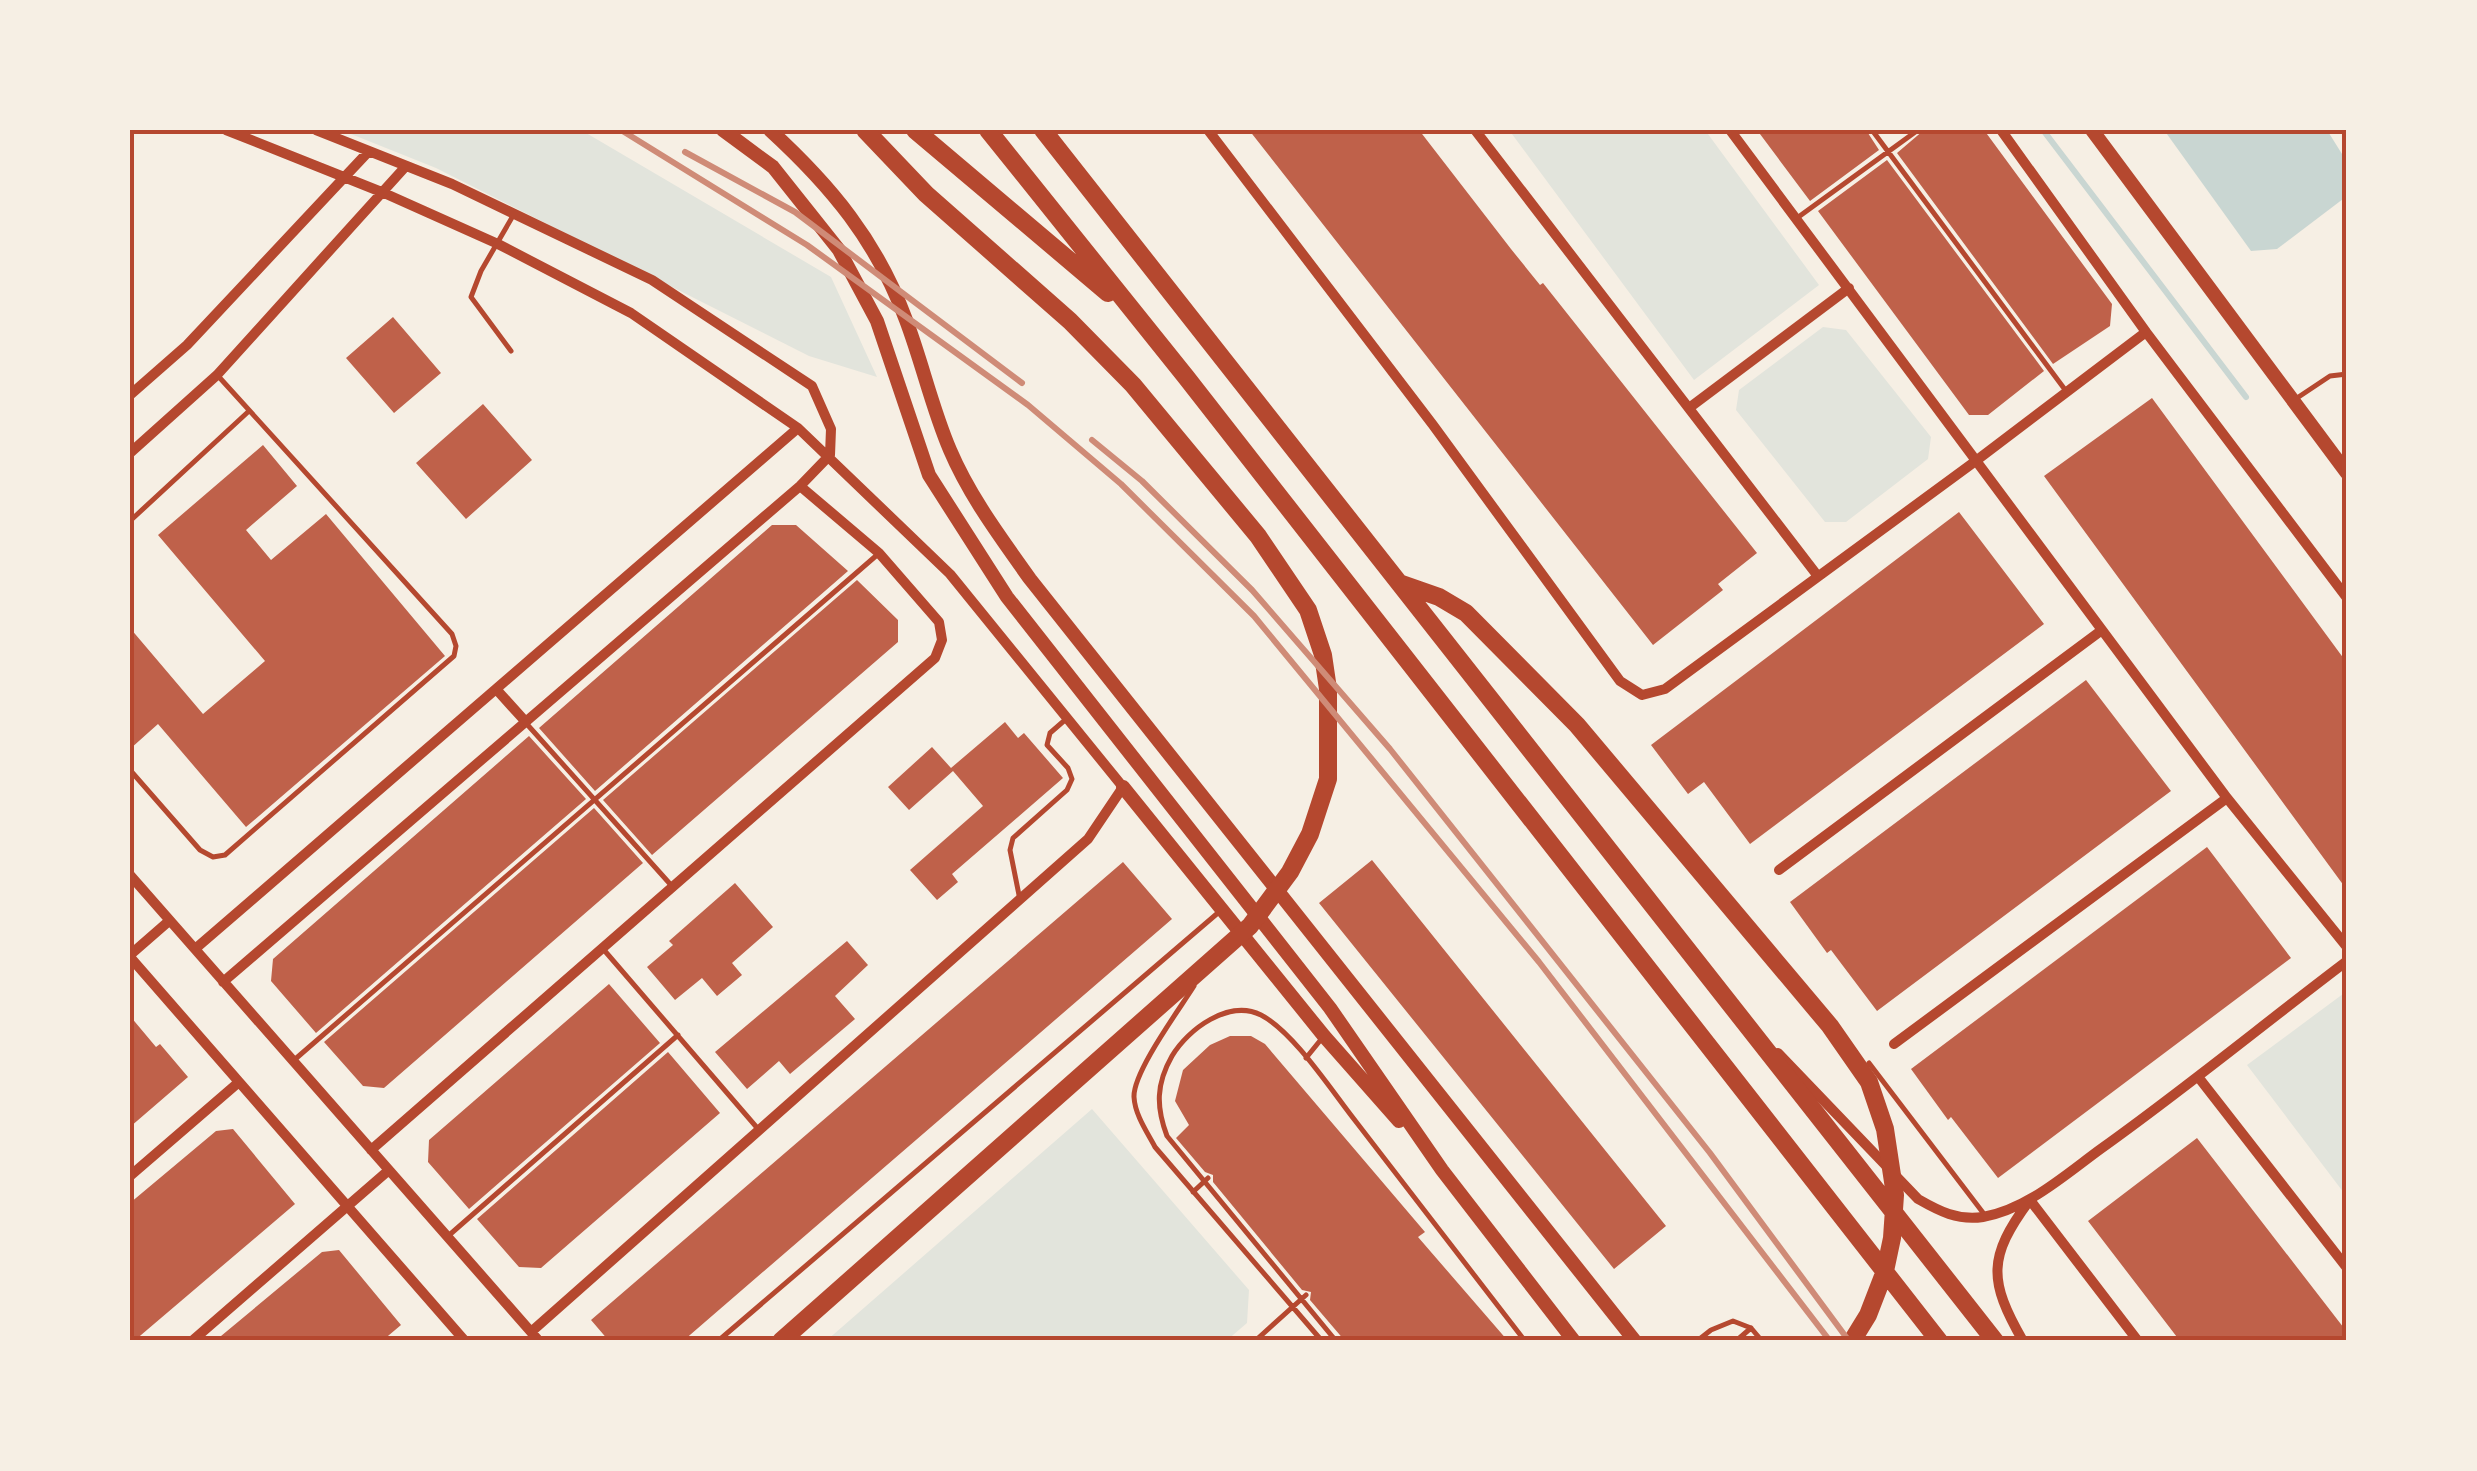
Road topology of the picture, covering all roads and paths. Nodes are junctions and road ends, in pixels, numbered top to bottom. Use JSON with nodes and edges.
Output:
{"nodes":[{"id":1,"x":226,"y":130,"type":"edge"},
{"id":2,"x":316,"y":130,"type":"edge"},
{"id":3,"x":723,"y":130,"type":"edge"},
{"id":4,"x":770,"y":130,"type":"edge"},
{"id":5,"x":865,"y":130,"type":"edge"},
{"id":6,"x":916,"y":130,"type":"edge"},
{"id":7,"x":988,"y":130,"type":"edge"},
{"id":8,"x":1044,"y":130,"type":"edge"},
{"id":9,"x":1208,"y":130,"type":"edge"},
{"id":10,"x":1475,"y":130,"type":"edge"},
{"id":11,"x":1730,"y":130,"type":"edge"},
{"id":12,"x":1872,"y":130,"type":"edge"},
{"id":13,"x":1918,"y":130,"type":"edge"},
{"id":14,"x":2001,"y":130,"type":"edge"},
{"id":15,"x":2092,"y":130,"type":"edge"},
{"id":16,"x":369,"y":151,"type":"junction"},
{"id":17,"x":1888,"y":152,"type":"junction"},
{"id":18,"x":406,"y":166,"type":"junction"},
{"id":19,"x":344,"y":177,"type":"junction"},
{"id":20,"x":384,"y":193,"type":"junction"},
{"id":21,"x":514,"y":214,"type":"junction"},
{"id":22,"x":1797,"y":218,"type":"junction"},
{"id":23,"x":498,"y":244,"type":"junction"},
{"id":24,"x":1849,"y":288,"type":"junction"},
{"id":25,"x":1143,"y":322,"type":"junction"},
{"id":26,"x":2146,"y":332,"type":"junction"},
{"id":27,"x":511,"y":350,"type":"dead end"},
{"id":28,"x":2347,"y":374,"type":"edge"},
{"id":29,"x":217,"y":376,"type":"junction"},
{"id":30,"x":2066,"y":391,"type":"junction"},
{"id":31,"x":130,"y":395,"type":"edge"},
{"id":32,"x":2293,"y":401,"type":"junction"},
{"id":33,"x":1689,"y":408,"type":"junction"},
{"id":34,"x":249,"y":412,"type":"junction"},
{"id":35,"x":798,"y":428,"type":"junction"},
{"id":36,"x":130,"y":452,"type":"edge"},
{"id":37,"x":830,"y":455,"type":"junction"},
{"id":38,"x":1977,"y":460,"type":"junction"},
{"id":39,"x":2347,"y":473,"type":"edge"},
{"id":40,"x":800,"y":486,"type":"junction"},
{"id":41,"x":130,"y":522,"type":"edge"},
{"id":42,"x":880,"y":553,"type":"junction"},
{"id":43,"x":1818,"y":575,"type":"junction"},
{"id":44,"x":1397,"y":582,"type":"junction"},
{"id":45,"x":2347,"y":598,"type":"edge"},
{"id":46,"x":2102,"y":630,"type":"junction"},
{"id":47,"x":496,"y":689,"type":"junction"},
{"id":48,"x":1068,"y":718,"type":"junction"},
{"id":49,"x":525,"y":722,"type":"junction"},
{"id":50,"x":130,"y":770,"type":"edge"},
{"id":51,"x":1123,"y":787,"type":"junction"},
{"id":52,"x":2227,"y":798,"type":"junction"},
{"id":53,"x":594,"y":799,"type":"junction"},
{"id":54,"x":1779,"y":870,"type":"dead end"},
{"id":55,"x":130,"y":875,"type":"edge"},
{"id":56,"x":673,"y":887,"type":"junction"},
{"id":57,"x":1020,"y":900,"type":"junction"},
{"id":58,"x":1221,"y":910,"type":"junction"},
{"id":59,"x":169,"y":920,"type":"junction"},
{"id":60,"x":2347,"y":947,"type":"edge"},
{"id":61,"x":194,"y":949,"type":"junction"},
{"id":62,"x":602,"y":949,"type":"junction"},
{"id":63,"x":130,"y":956,"type":"edge"},
{"id":64,"x":2347,"y":961,"type":"edge"},
{"id":65,"x":1203,"y":970,"type":"junction"},
{"id":66,"x":223,"y":982,"type":"junction"},
{"id":67,"x":1730,"y":1001,"type":"junction"},
{"id":68,"x":678,"y":1035,"type":"junction"},
{"id":69,"x":1324,"y":1036,"type":"junction"},
{"id":70,"x":1894,"y":1044,"type":"dead end"},
{"id":71,"x":1306,"y":1058,"type":"junction"},
{"id":72,"x":292,"y":1061,"type":"junction"},
{"id":73,"x":1870,"y":1063,"type":"dead end"},
{"id":74,"x":2200,"y":1078,"type":"junction"},
{"id":75,"x":239,"y":1082,"type":"junction"},
{"id":76,"x":758,"y":1130,"type":"junction"},
{"id":77,"x":371,"y":1150,"type":"junction"},
{"id":78,"x":390,"y":1170,"type":"junction"},
{"id":79,"x":1442,"y":1170,"type":"junction"},
{"id":80,"x":130,"y":1176,"type":"edge"},
{"id":81,"x":1208,"y":1178,"type":"dead end"},
{"id":82,"x":1193,"y":1192,"type":"junction"},
{"id":83,"x":2030,"y":1200,"type":"junction"},
{"id":84,"x":348,"y":1207,"type":"junction"},
{"id":85,"x":1986,"y":1216,"type":"junction"},
{"id":86,"x":447,"y":1237,"type":"junction"},
{"id":87,"x":2347,"y":1268,"type":"edge"},
{"id":88,"x":1304,"y":1297,"type":"junction"},
{"id":89,"x":1868,"y":1315,"type":"junction"},
{"id":90,"x":1751,"y":1328,"type":"junction"},
{"id":91,"x":456,"y":1331,"type":"junction"},
{"id":92,"x":535,"y":1336,"type":"edge"},
{"id":93,"x":192,"y":1341,"type":"edge"},
{"id":94,"x":444,"y":1341,"type":"edge"},
{"id":95,"x":465,"y":1341,"type":"edge"},
{"id":96,"x":718,"y":1341,"type":"edge"},
{"id":97,"x":782,"y":1341,"type":"edge"},
{"id":98,"x":1255,"y":1341,"type":"edge"},
{"id":99,"x":1322,"y":1341,"type":"edge"},
{"id":100,"x":1336,"y":1341,"type":"edge"},
{"id":101,"x":1525,"y":1341,"type":"edge"},
{"id":102,"x":1574,"y":1341,"type":"edge"},
{"id":103,"x":1635,"y":1341,"type":"edge"},
{"id":104,"x":1697,"y":1341,"type":"edge"},
{"id":105,"x":1736,"y":1341,"type":"edge"},
{"id":106,"x":1762,"y":1341,"type":"edge"},
{"id":107,"x":1840,"y":1341,"type":"edge"},
{"id":108,"x":1852,"y":1341,"type":"edge"},
{"id":109,"x":1938,"y":1341,"type":"edge"},
{"id":110,"x":1996,"y":1341,"type":"edge"},
{"id":111,"x":2023,"y":1341,"type":"edge"},
{"id":112,"x":2138,"y":1341,"type":"edge"}],
"edges":[{"from":1,"to":19,"type":"street"},
{"from":2,"to":16,"type":"street"},
{"from":3,"to":79,"type":"street"},
{"from":4,"to":103,"type":"street"},
{"from":5,"to":65,"type":"highway"},
{"from":6,"to":25,"type":"highway"},
{"from":7,"to":25,"type":"highway"},
{"from":8,"to":44,"type":"highway"},
{"from":9,"to":43,"type":"street"},
{"from":10,"to":33,"type":"street"},
{"from":11,"to":22,"type":"street"},
{"from":12,"to":17,"type":"lane"},
{"from":13,"to":17,"type":"lane"},
{"from":14,"to":26,"type":"street"},
{"from":15,"to":32,"type":"street"},
{"from":16,"to":18,"type":"street"},
{"from":16,"to":19,"type":"street"},
{"from":17,"to":22,"type":"lane"},
{"from":17,"to":30,"type":"lane"},
{"from":18,"to":20,"type":"street"},
{"from":18,"to":21,"type":"street"},
{"from":19,"to":20,"type":"street"},
{"from":19,"to":31,"type":"street"},
{"from":20,"to":23,"type":"street"},
{"from":20,"to":29,"type":"street"},
{"from":21,"to":23,"type":"lane"},
{"from":21,"to":37,"type":"street"},
{"from":22,"to":24,"type":"street"},
{"from":23,"to":27,"type":"lane"},
{"from":23,"to":35,"type":"street"},
{"from":24,"to":33,"type":"street"},
{"from":24,"to":38,"type":"street"},
{"from":25,"to":109,"type":"highway"},
{"from":26,"to":30,"type":"street"},
{"from":26,"to":45,"type":"street"},
{"from":28,"to":32,"type":"lane"},
{"from":29,"to":34,"type":"lane"},
{"from":29,"to":36,"type":"street"},
{"from":30,"to":38,"type":"street"},
{"from":32,"to":39,"type":"street"},
{"from":33,"to":43,"type":"street"},
{"from":34,"to":41,"type":"lane"},
{"from":34,"to":50,"type":"lane"},
{"from":35,"to":37,"type":"street"},
{"from":35,"to":47,"type":"street"},
{"from":37,"to":40,"type":"street"},
{"from":37,"to":48,"type":"street"},
{"from":38,"to":43,"type":"street"},
{"from":38,"to":46,"type":"street"},
{"from":40,"to":42,"type":"street"},
{"from":40,"to":49,"type":"street"},
{"from":42,"to":53,"type":"lane"},
{"from":42,"to":56,"type":"street"},
{"from":44,"to":67,"type":"highway"},
{"from":44,"to":89,"type":"highway"},
{"from":46,"to":52,"type":"street"},
{"from":46,"to":54,"type":"street"},
{"from":47,"to":49,"type":"street"},
{"from":47,"to":61,"type":"street"},
{"from":48,"to":51,"type":"street"},
{"from":48,"to":57,"type":"lane"},
{"from":49,"to":53,"type":"lane"},
{"from":49,"to":66,"type":"street"},
{"from":51,"to":57,"type":"street"},
{"from":51,"to":58,"type":"street"},
{"from":52,"to":60,"type":"street"},
{"from":52,"to":70,"type":"street"},
{"from":53,"to":56,"type":"lane"},
{"from":53,"to":72,"type":"lane"},
{"from":55,"to":59,"type":"street"},
{"from":56,"to":62,"type":"street"},
{"from":57,"to":76,"type":"street"},
{"from":58,"to":69,"type":"street"},
{"from":58,"to":96,"type":"lane"},
{"from":59,"to":61,"type":"street"},
{"from":59,"to":63,"type":"street"},
{"from":61,"to":66,"type":"street"},
{"from":62,"to":68,"type":"lane"},
{"from":62,"to":77,"type":"street"},
{"from":63,"to":75,"type":"street"},
{"from":64,"to":74,"type":"street"},
{"from":65,"to":82,"type":"lane"},
{"from":65,"to":97,"type":"highway"},
{"from":66,"to":72,"type":"street"},
{"from":67,"to":85,"type":"street"},
{"from":67,"to":110,"type":"highway"},
{"from":68,"to":76,"type":"lane"},
{"from":68,"to":86,"type":"lane"},
{"from":69,"to":71,"type":"lane"},
{"from":69,"to":79,"type":"street"},
{"from":71,"to":88,"type":"lane"},
{"from":71,"to":101,"type":"lane"},
{"from":72,"to":77,"type":"street"},
{"from":73,"to":85,"type":"lane"},
{"from":74,"to":83,"type":"street"},
{"from":74,"to":87,"type":"street"},
{"from":75,"to":80,"type":"street"},
{"from":75,"to":84,"type":"street"},
{"from":76,"to":92,"type":"street"},
{"from":77,"to":78,"type":"street"},
{"from":78,"to":84,"type":"street"},
{"from":78,"to":86,"type":"street"},
{"from":79,"to":102,"type":"street"},
{"from":81,"to":82,"type":"lane"},
{"from":82,"to":99,"type":"lane"},
{"from":83,"to":85,"type":"street"},
{"from":83,"to":111,"type":"street"},
{"from":83,"to":112,"type":"street"},
{"from":84,"to":91,"type":"street"},
{"from":84,"to":93,"type":"street"},
{"from":86,"to":92,"type":"street"},
{"from":88,"to":98,"type":"lane"},
{"from":88,"to":100,"type":"lane"},
{"from":89,"to":107,"type":"lane"},
{"from":89,"to":108,"type":"highway"},
{"from":90,"to":104,"type":"lane"},
{"from":90,"to":105,"type":"lane"},
{"from":90,"to":106,"type":"lane"},
{"from":91,"to":94,"type":"street"},
{"from":91,"to":95,"type":"street"}]}
